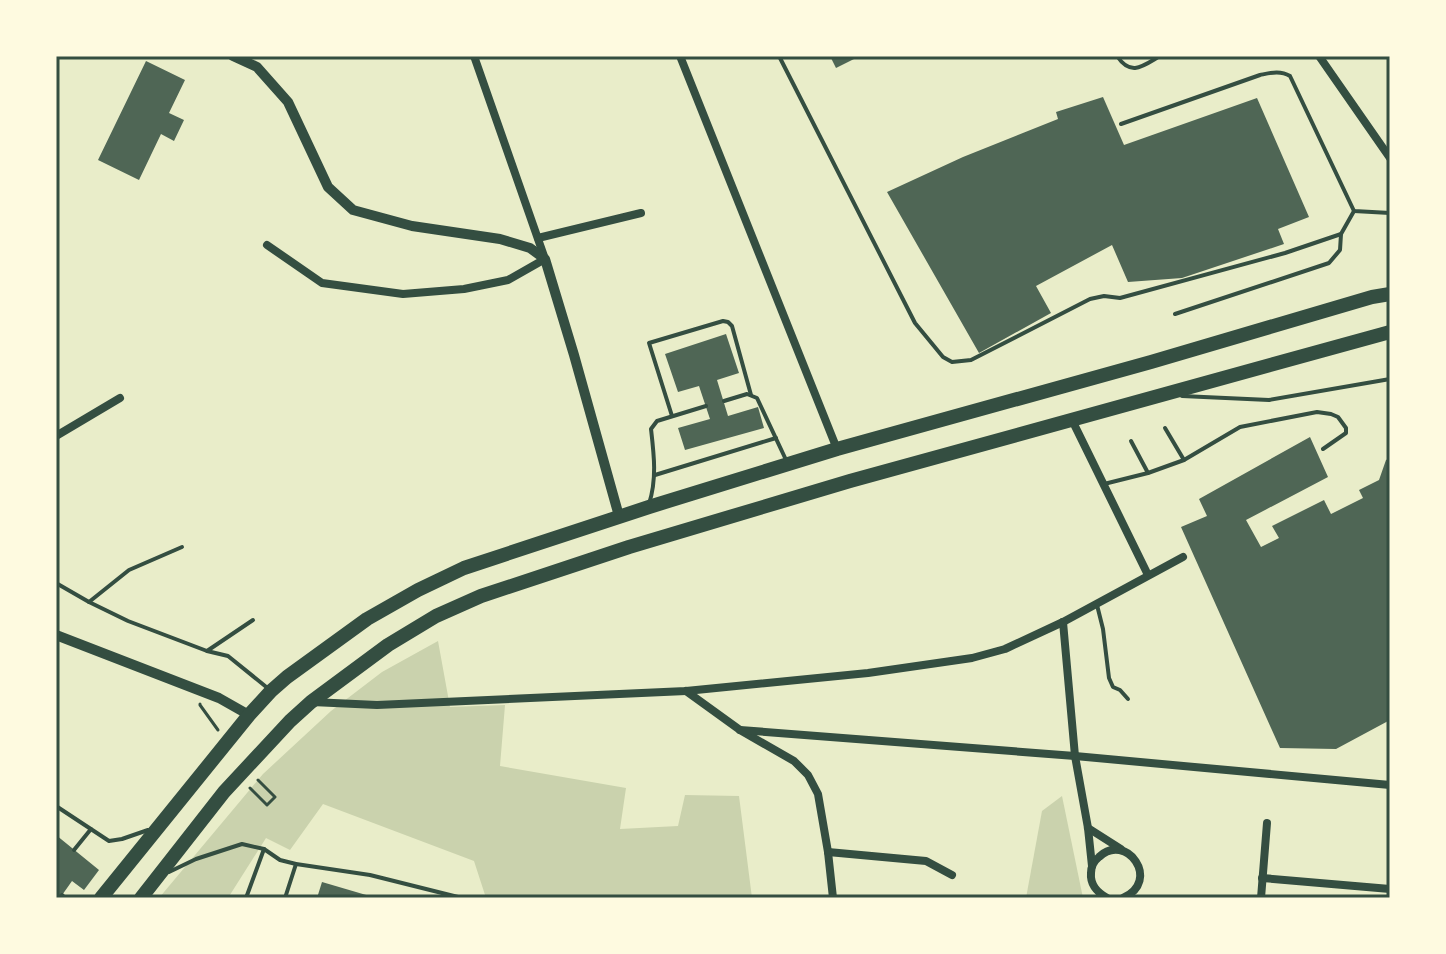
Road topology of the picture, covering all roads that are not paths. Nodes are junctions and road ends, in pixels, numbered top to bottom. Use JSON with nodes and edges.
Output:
{"nodes":[{"id":1,"x":233,"y":56,"type":"edge"},
{"id":2,"x":474,"y":56,"type":"edge"},
{"id":3,"x":680,"y":56,"type":"edge"},
{"id":4,"x":779,"y":56,"type":"edge"},
{"id":5,"x":1117,"y":56,"type":"edge"},
{"id":6,"x":1160,"y":56,"type":"edge"},
{"id":7,"x":1319,"y":56,"type":"edge"},
{"id":8,"x":1121,"y":124,"type":"dead end"},
{"id":9,"x":1390,"y":158,"type":"edge"},
{"id":10,"x":1354,"y":211,"type":"junction"},
{"id":11,"x":641,"y":213,"type":"dead end"},
{"id":12,"x":1390,"y":213,"type":"edge"},
{"id":13,"x":1341,"y":234,"type":"junction"},
{"id":14,"x":538,"y":238,"type":"junction"},
{"id":15,"x":267,"y":245,"type":"dead end"},
{"id":16,"x":545,"y":259,"type":"junction"},
{"id":17,"x":1390,"y":294,"type":"edge"},
{"id":18,"x":1175,"y":314,"type":"dead end"},
{"id":19,"x":1390,"y":332,"type":"edge"},
{"id":20,"x":1390,"y":379,"type":"edge"},
{"id":21,"x":751,"y":395,"type":"junction"},
{"id":22,"x":1155,"y":396,"type":"junction"},
{"id":23,"x":120,"y":398,"type":"dead end"},
{"id":24,"x":724,"y":401,"type":"dead end"},
{"id":25,"x":706,"y":406,"type":"dead end"},
{"id":26,"x":672,"y":416,"type":"junction"},
{"id":27,"x":1072,"y":420,"type":"junction"},
{"id":28,"x":1165,"y":428,"type":"dead end"},
{"id":29,"x":56,"y":436,"type":"edge"},
{"id":30,"x":776,"y":438,"type":"junction"},
{"id":31,"x":1131,"y":441,"type":"dead end"},
{"id":32,"x":837,"y":449,"type":"junction"},
{"id":33,"x":1323,"y":449,"type":"dead end"},
{"id":34,"x":1184,"y":460,"type":"junction"},
{"id":35,"x":788,"y":464,"type":"junction"},
{"id":36,"x":1148,"y":473,"type":"junction"},
{"id":37,"x":655,"y":475,"type":"junction"},
{"id":38,"x":1104,"y":484,"type":"junction"},
{"id":39,"x":649,"y":507,"type":"junction"},
{"id":40,"x":619,"y":516,"type":"junction"},
{"id":41,"x":182,"y":547,"type":"dead end"},
{"id":42,"x":1183,"y":557,"type":"dead end"},
{"id":43,"x":1148,"y":575,"type":"junction"},
{"id":44,"x":56,"y":583,"type":"edge"},
{"id":45,"x":89,"y":602,"type":"junction"},
{"id":46,"x":1097,"y":603,"type":"junction"},
{"id":47,"x":253,"y":620,"type":"dead end"},
{"id":48,"x":1063,"y":622,"type":"junction"},
{"id":49,"x":56,"y":635,"type":"edge"},
{"id":50,"x":207,"y":651,"type":"junction"},
{"id":51,"x":271,"y":691,"type":"junction"},
{"id":52,"x":686,"y":691,"type":"junction"},
{"id":53,"x":1128,"y":699,"type":"dead end"},
{"id":54,"x":311,"y":702,"type":"junction"},
{"id":55,"x":249,"y":715,"type":"junction"},
{"id":56,"x":740,"y":730,"type":"junction"},
{"id":57,"x":1075,"y":756,"type":"junction"},
{"id":58,"x":1390,"y":785,"type":"edge"},
{"id":59,"x":56,"y":806,"type":"edge"},
{"id":60,"x":164,"y":820,"type":"junction"},
{"id":61,"x":1267,"y":823,"type":"dead end"},
{"id":62,"x":1088,"y":828,"type":"junction"},
{"id":63,"x":91,"y":829,"type":"junction"},
{"id":64,"x":264,"y":849,"type":"junction"},
{"id":65,"x":74,"y":850,"type":"dead end"},
{"id":66,"x":1124,"y":851,"type":"junction"},
{"id":67,"x":828,"y":852,"type":"junction"},
{"id":68,"x":296,"y":864,"type":"junction"},
{"id":69,"x":1092,"y":866,"type":"junction"},
{"id":70,"x":952,"y":875,"type":"dead end"},
{"id":71,"x":156,"y":878,"type":"junction"},
{"id":72,"x":1262,"y":878,"type":"junction"},
{"id":73,"x":1139,"y":882,"type":"junction"},
{"id":74,"x":1354,"y":886,"type":"junction"},
{"id":75,"x":1390,"y":889,"type":"edge"},
{"id":76,"x":101,"y":898,"type":"edge"},
{"id":77,"x":141,"y":898,"type":"edge"},
{"id":78,"x":246,"y":898,"type":"edge"},
{"id":79,"x":285,"y":898,"type":"edge"},
{"id":80,"x":462,"y":898,"type":"edge"},
{"id":81,"x":833,"y":898,"type":"edge"},
{"id":82,"x":1107,"y":898,"type":"edge"},
{"id":83,"x":1123,"y":898,"type":"edge"},
{"id":84,"x":1138,"y":898,"type":"edge"},
{"id":85,"x":1261,"y":898,"type":"edge"},
{"id":86,"x":1353,"y":898,"type":"edge"}],
"edges":[{"from":1,"to":16,"type":"street"},
{"from":2,"to":14,"type":"street"},
{"from":3,"to":32,"type":"street"},
{"from":4,"to":13,"type":"lane"},
{"from":5,"to":6,"type":"lane"},
{"from":7,"to":9,"type":"street"},
{"from":8,"to":10,"type":"lane"},
{"from":10,"to":12,"type":"lane"},
{"from":10,"to":13,"type":"lane"},
{"from":11,"to":14,"type":"street"},
{"from":13,"to":18,"type":"lane"},
{"from":14,"to":16,"type":"street"},
{"from":15,"to":16,"type":"street"},
{"from":16,"to":40,"type":"street"},
{"from":17,"to":32,"type":"highway"},
{"from":19,"to":22,"type":"highway"},
{"from":20,"to":22,"type":"lane"},
{"from":21,"to":24,"type":"lane"},
{"from":21,"to":26,"type":"lane"},
{"from":21,"to":30,"type":"lane"},
{"from":22,"to":27,"type":"highway"},
{"from":23,"to":29,"type":"street"},
{"from":25,"to":26,"type":"lane"},
{"from":26,"to":37,"type":"lane"},
{"from":27,"to":38,"type":"street"},
{"from":27,"to":54,"type":"highway"},
{"from":28,"to":34,"type":"lane"},
{"from":30,"to":35,"type":"lane"},
{"from":30,"to":37,"type":"lane"},
{"from":31,"to":36,"type":"lane"},
{"from":32,"to":35,"type":"highway"},
{"from":33,"to":34,"type":"lane"},
{"from":34,"to":36,"type":"lane"},
{"from":35,"to":39,"type":"highway"},
{"from":36,"to":38,"type":"lane"},
{"from":37,"to":39,"type":"lane"},
{"from":38,"to":43,"type":"street"},
{"from":39,"to":40,"type":"highway"},
{"from":40,"to":51,"type":"highway"},
{"from":41,"to":45,"type":"lane"},
{"from":42,"to":43,"type":"street"},
{"from":43,"to":46,"type":"street"},
{"from":44,"to":45,"type":"lane"},
{"from":45,"to":50,"type":"lane"},
{"from":46,"to":48,"type":"street"},
{"from":46,"to":53,"type":"lane"},
{"from":47,"to":50,"type":"lane"},
{"from":48,"to":52,"type":"street"},
{"from":48,"to":57,"type":"street"},
{"from":49,"to":55,"type":"street"},
{"from":50,"to":51,"type":"lane"},
{"from":51,"to":55,"type":"highway"},
{"from":52,"to":54,"type":"street"},
{"from":52,"to":56,"type":"street"},
{"from":54,"to":71,"type":"highway"},
{"from":55,"to":60,"type":"highway"},
{"from":56,"to":57,"type":"street"},
{"from":56,"to":67,"type":"street"},
{"from":57,"to":58,"type":"street"},
{"from":57,"to":62,"type":"street"},
{"from":59,"to":63,"type":"lane"},
{"from":60,"to":63,"type":"lane"},
{"from":60,"to":76,"type":"highway"},
{"from":61,"to":72,"type":"street"},
{"from":62,"to":66,"type":"street"},
{"from":62,"to":69,"type":"street"},
{"from":63,"to":65,"type":"lane"},
{"from":64,"to":68,"type":"lane"},
{"from":64,"to":71,"type":"lane"},
{"from":64,"to":78,"type":"lane"},
{"from":66,"to":69,"type":"street"},
{"from":66,"to":73,"type":"street"},
{"from":67,"to":70,"type":"street"},
{"from":67,"to":81,"type":"street"},
{"from":68,"to":79,"type":"lane"},
{"from":68,"to":80,"type":"lane"},
{"from":69,"to":82,"type":"street"},
{"from":71,"to":77,"type":"highway"},
{"from":72,"to":74,"type":"street"},
{"from":72,"to":85,"type":"street"},
{"from":73,"to":83,"type":"street"},
{"from":73,"to":84,"type":"street"},
{"from":74,"to":75,"type":"street"},
{"from":74,"to":86,"type":"street"}]}
